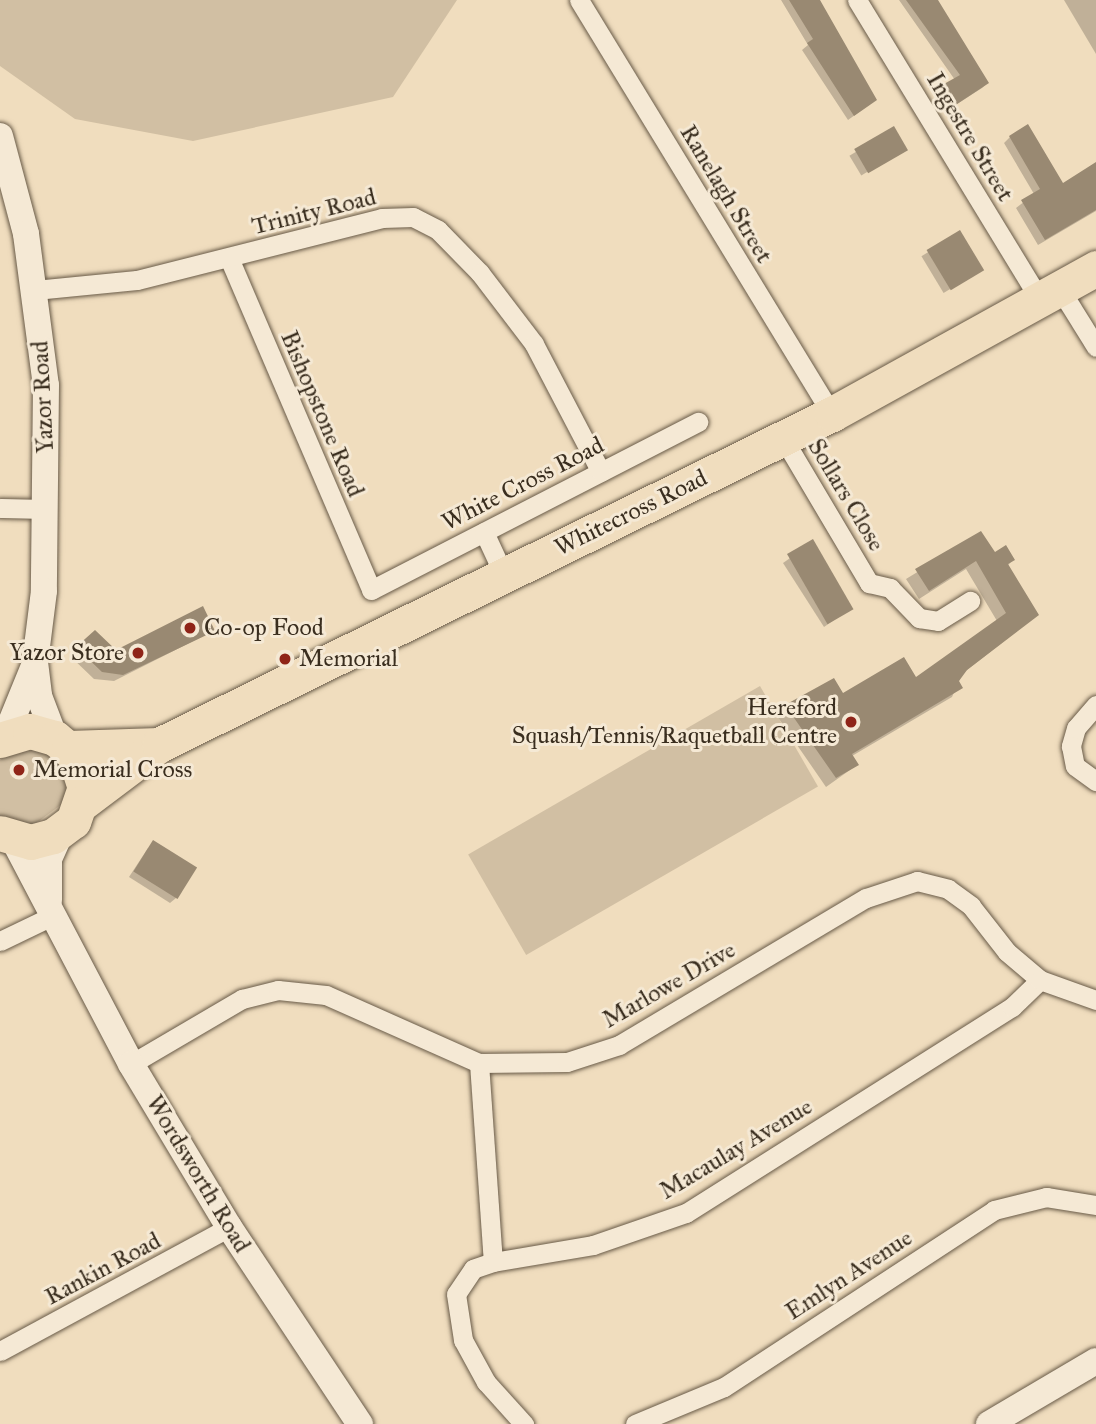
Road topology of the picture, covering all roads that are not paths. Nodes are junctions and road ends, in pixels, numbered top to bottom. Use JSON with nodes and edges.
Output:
{"nodes":[{"id":1,"x":579,"y":0,"type":"edge"},
{"id":2,"x":858,"y":0,"type":"edge"},
{"id":3,"x":0,"y":136,"type":"edge"},
{"id":4,"x":8,"y":184,"type":"edge"},
{"id":5,"x":229,"y":258,"type":"junction"},
{"id":6,"x":1096,"y":268,"type":"edge"},
{"id":7,"x":35,"y":290,"type":"junction"},
{"id":8,"x":1050,"y":294,"type":"junction"},
{"id":9,"x":1096,"y":347,"type":"edge"},
{"id":10,"x":832,"y":414,"type":"junction"},
{"id":11,"x":698,"y":422,"type":"dead end"},
{"id":12,"x":783,"y":438,"type":"junction"},
{"id":13,"x":600,"y":472,"type":"junction"},
{"id":14,"x":0,"y":508,"type":"edge"},
{"id":15,"x":47,"y":509,"type":"junction"},
{"id":16,"x":484,"y":532,"type":"junction"},
{"id":17,"x":504,"y":575,"type":"junction"},
{"id":18,"x":371,"y":590,"type":"joint"},
{"id":19,"x":970,"y":601,"type":"dead end"},
{"id":20,"x":36,"y":662,"type":"junction"},
{"id":21,"x":1096,"y":705,"type":"edge"},
{"id":22,"x":2,"y":738,"type":"edge"},
{"id":23,"x":62,"y":743,"type":"junction"},
{"id":24,"x":159,"y":745,"type":"junction"},
{"id":25,"x":1096,"y":781,"type":"edge"},
{"id":26,"x":82,"y":803,"type":"junction"},
{"id":27,"x":61,"y":832,"type":"junction"},
{"id":28,"x":6,"y":838,"type":"edge"},
{"id":29,"x":52,"y":916,"type":"junction"},
{"id":30,"x":0,"y":941,"type":"edge"},
{"id":31,"x":1040,"y":980,"type":"junction"},
{"id":32,"x":1096,"y":1000,"type":"edge"},
{"id":33,"x":479,"y":1063,"type":"junction"},
{"id":34,"x":131,"y":1064,"type":"junction"},
{"id":35,"x":1096,"y":1205,"type":"edge"},
{"id":36,"x":229,"y":1227,"type":"junction"},
{"id":37,"x":493,"y":1262,"type":"junction"},
{"id":38,"x":0,"y":1351,"type":"edge"},
{"id":39,"x":1096,"y":1361,"type":"edge"},
{"id":40,"x":360,"y":1424,"type":"edge"},
{"id":41,"x":524,"y":1424,"type":"edge"},
{"id":42,"x":635,"y":1424,"type":"edge"},
{"id":43,"x":989,"y":1424,"type":"edge"}],
"edges":[{"from":1,"to":10,"type":"street","name":"Ranelagh Street"},
{"from":2,"to":8,"type":"street","name":"Ingestre Street"},
{"from":3,"to":4,"type":"street","name":"Yazor Road"},
{"from":4,"to":7,"type":"street","name":"Yazor Road"},
{"from":5,"to":7,"type":"street","name":"Trinity Road"},
{"from":5,"to":13,"type":"street","name":"Trinity Road"},
{"from":5,"to":18,"type":"street","name":"Bishopstone Road"},
{"from":6,"to":8,"type":"highway","name":"Whitecross Road"},
{"from":7,"to":15,"type":"street","name":"Yazor Road"},
{"from":8,"to":9,"type":"street","name":"Ingestre Street"},
{"from":8,"to":10,"type":"highway","name":"Whitecross Road"},
{"from":10,"to":12,"type":"highway","name":"Whitecross Road"},
{"from":11,"to":13,"type":"street","name":"White Cross Road"},
{"from":12,"to":17,"type":"highway","name":"Whitecross Road"},
{"from":12,"to":19,"type":"street","name":"Sollars Close"},
{"from":13,"to":16,"type":"street","name":"White Cross Road"},
{"from":14,"to":15,"type":"street"},
{"from":15,"to":20,"type":"street","name":"Yazor Road"},
{"from":16,"to":17,"type":"street"},
{"from":16,"to":18,"type":"street","name":"White Cross Road"},
{"from":17,"to":24,"type":"highway","name":"Whitecross Road"},
{"from":20,"to":22,"type":"street","name":"Yazor Road"},
{"from":20,"to":23,"type":"street","name":"Yazor Road"},
{"from":21,"to":25,"type":"street"},
{"from":22,"to":23,"type":"highway","name":"Whitecross Road"},
{"from":23,"to":24,"type":"highway","name":"Whitecross Road"},
{"from":23,"to":26,"type":"highway"},
{"from":24,"to":26,"type":"highway","name":"Whitecross Road"},
{"from":26,"to":27,"type":"highway","name":"Whitecross Road"},
{"from":27,"to":28,"type":"highway"},
{"from":27,"to":29,"type":"street","name":"Wordsworth Road"},
{"from":28,"to":29,"type":"street","name":"Wordsworth Road"},
{"from":29,"to":30,"type":"street"},
{"from":29,"to":34,"type":"street","name":"Wordsworth Road"},
{"from":31,"to":32,"type":"street"},
{"from":31,"to":33,"type":"street","name":"Marlowe Drive"},
{"from":31,"to":37,"type":"street","name":"Macaulay Avenue"},
{"from":33,"to":34,"type":"street","name":"Marlowe Drive"},
{"from":33,"to":37,"type":"street"},
{"from":34,"to":36,"type":"street","name":"Wordsworth Road"},
{"from":35,"to":42,"type":"street","name":"Emlyn Avenue"},
{"from":36,"to":38,"type":"street","name":"Rankin Road"},
{"from":36,"to":40,"type":"street","name":"Wordsworth Road"},
{"from":37,"to":41,"type":"street"},
{"from":39,"to":43,"type":"street"}]}
